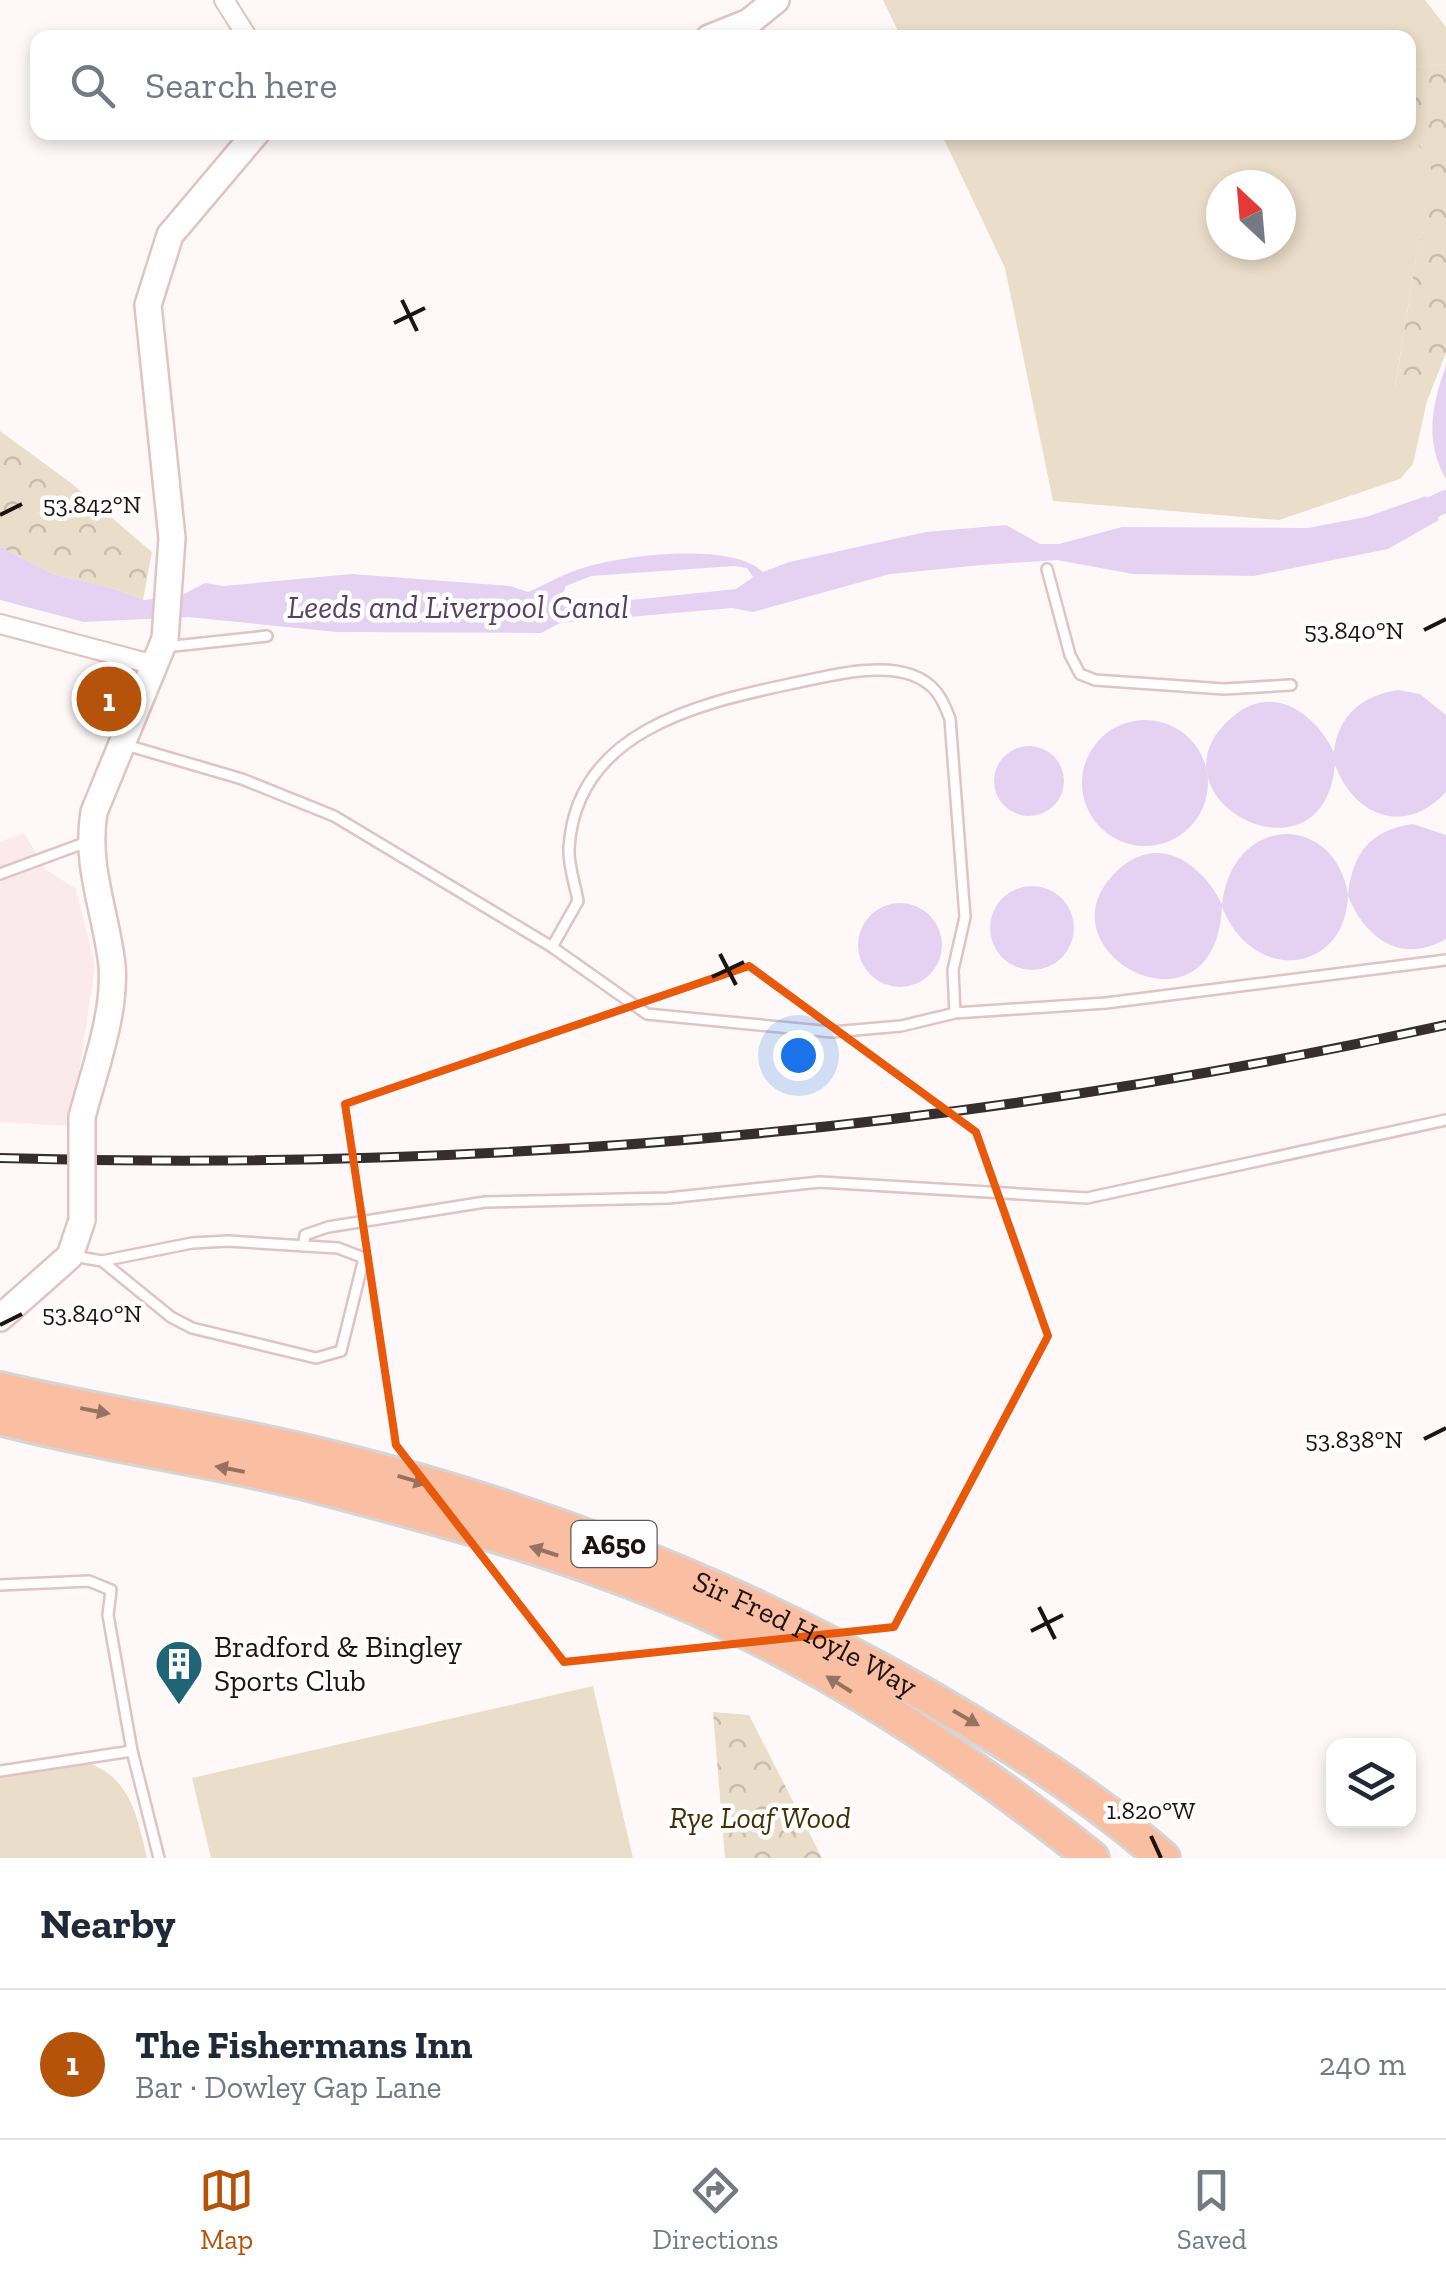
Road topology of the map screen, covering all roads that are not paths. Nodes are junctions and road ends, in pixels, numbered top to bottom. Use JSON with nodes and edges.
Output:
{"nodes":[{"id":1,"x":224,"y":0,"type":"edge"},
{"id":2,"x":776,"y":0,"type":"edge"},
{"id":3,"x":243,"y":30,"type":"edge"},
{"id":4,"x":730,"y":30,"type":"edge"},
{"id":5,"x":251,"y":140,"type":"edge"},
{"id":6,"x":1047,"y":569,"type":"dead end"},
{"id":7,"x":0,"y":624,"type":"edge"},
{"id":8,"x":267,"y":636,"type":"dead end"},
{"id":9,"x":159,"y":650,"type":"junction"},
{"id":10,"x":1292,"y":684,"type":"dead end"},
{"id":11,"x":124,"y":744,"type":"junction"},
{"id":12,"x":89,"y":841,"type":"junction"},
{"id":13,"x":0,"y":874,"type":"edge"},
{"id":14,"x":552,"y":947,"type":"junction"},
{"id":15,"x":1446,"y":960,"type":"edge"},
{"id":16,"x":954,"y":1014,"type":"junction"},
{"id":17,"x":1446,"y":1120,"type":"edge"},
{"id":18,"x":303,"y":1246,"type":"junction"},
{"id":19,"x":70,"y":1256,"type":"junction"},
{"id":20,"x":102,"y":1261,"type":"junction"},
{"id":21,"x":8,"y":1312,"type":"edge"},
{"id":22,"x":0,"y":1388,"type":"edge"},
{"id":23,"x":0,"y":1418,"type":"edge"},
{"id":24,"x":0,"y":1585,"type":"edge"},
{"id":25,"x":132,"y":1751,"type":"junction"},
{"id":26,"x":0,"y":1770,"type":"edge"},
{"id":27,"x":159,"y":1858,"type":"edge"},
{"id":28,"x":1092,"y":1858,"type":"edge"},
{"id":29,"x":1163,"y":1858,"type":"edge"}],
"edges":[{"from":1,"to":3,"type":"street"},
{"from":2,"to":4,"type":"street"},
{"from":5,"to":9,"type":"street"},
{"from":6,"to":10,"type":"lane"},
{"from":7,"to":9,"type":"street"},
{"from":8,"to":9,"type":"lane"},
{"from":9,"to":11,"type":"street"},
{"from":11,"to":12,"type":"street"},
{"from":11,"to":14,"type":"lane"},
{"from":12,"to":13,"type":"lane"},
{"from":12,"to":19,"type":"street","bridge":true},
{"from":14,"to":16,"type":"lane"},
{"from":14,"to":16,"type":"lane"},
{"from":15,"to":16,"type":"lane"},
{"from":17,"to":18,"type":"lane"},
{"from":18,"to":20,"type":"lane"},
{"from":18,"to":20,"type":"lane"},
{"from":19,"to":20,"type":"lane"},
{"from":19,"to":21,"type":"street"},
{"from":22,"to":29,"type":"highway","name":"Sir Fred Hoyle Way","number":"A650","one_way":true},
{"from":28,"to":23,"type":"highway","name":"Sir Fred Hoyle Way","number":"A650","one_way":true},
{"from":24,"to":25,"type":"lane"},
{"from":25,"to":26,"type":"lane"},
{"from":25,"to":27,"type":"lane"}]}
